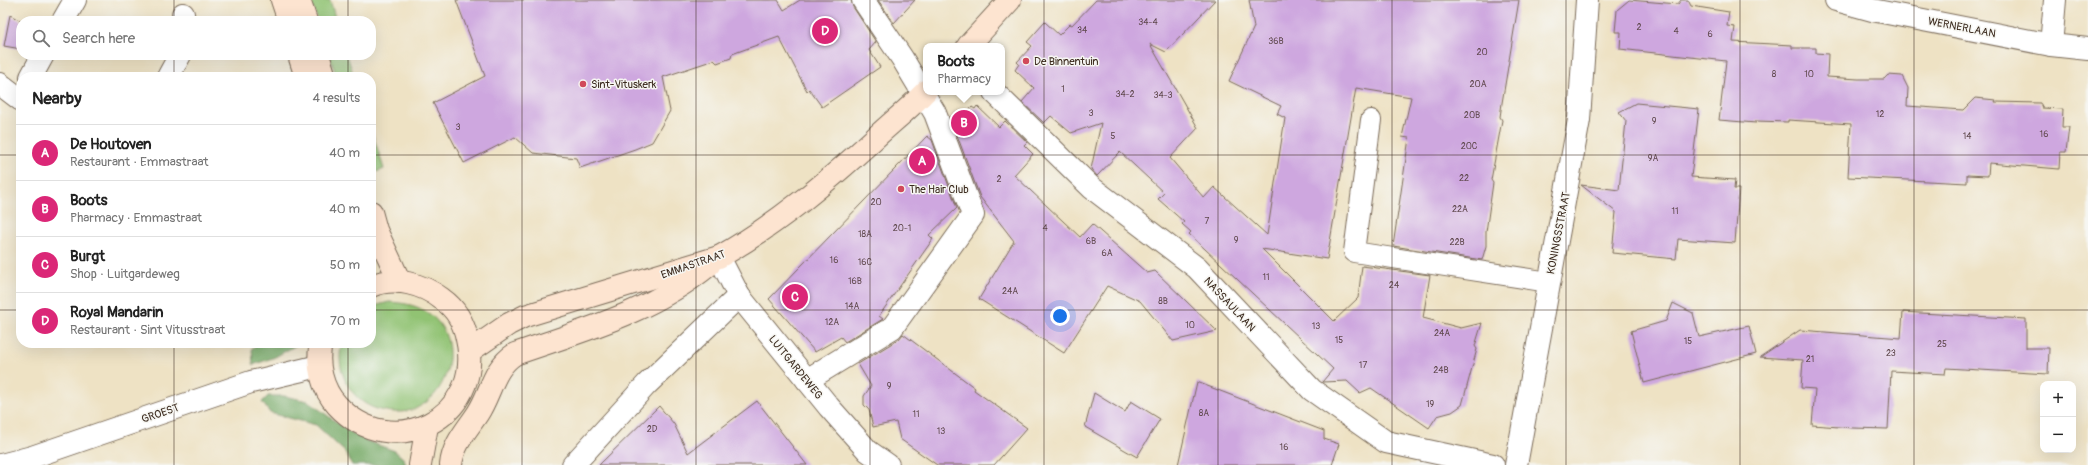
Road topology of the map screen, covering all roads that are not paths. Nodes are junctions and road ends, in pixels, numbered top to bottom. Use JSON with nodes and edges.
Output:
{"nodes":[{"id":1,"x":75,"y":0,"type":"edge"},
{"id":2,"x":282,"y":0,"type":"edge"},
{"id":3,"x":299,"y":0,"type":"edge"},
{"id":4,"x":863,"y":0,"type":"edge"},
{"id":5,"x":1010,"y":0,"type":"edge"},
{"id":6,"x":1587,"y":0,"type":"edge"},
{"id":7,"x":1836,"y":0,"type":"edge"},
{"id":8,"x":2055,"y":0,"type":"edge"},
{"id":9,"x":66,"y":16,"type":"edge"},
{"id":10,"x":287,"y":16,"type":"edge"},
{"id":11,"x":304,"y":16,"type":"edge"},
{"id":12,"x":971,"y":43,"type":"edge"},
{"id":13,"x":2051,"y":45,"type":"junction"},
{"id":14,"x":2088,"y":49,"type":"edge"},
{"id":15,"x":41,"y":60,"type":"edge"},
{"id":16,"x":177,"y":60,"type":"edge"},
{"id":17,"x":301,"y":60,"type":"edge"},
{"id":18,"x":320,"y":60,"type":"edge"},
{"id":19,"x":34,"y":72,"type":"edge"},
{"id":20,"x":171,"y":72,"type":"edge"},
{"id":21,"x":304,"y":72,"type":"edge"},
{"id":22,"x":324,"y":72,"type":"edge"},
{"id":23,"x":0,"y":84,"type":"edge"},
{"id":24,"x":923,"y":90,"type":"edge"},
{"id":25,"x":16,"y":94,"type":"edge"},
{"id":26,"x":923,"y":95,"type":"edge"},
{"id":27,"x":926,"y":95,"type":"edge"},
{"id":28,"x":997,"y":95,"type":"edge"},
{"id":29,"x":1371,"y":120,"type":"dead end"},
{"id":30,"x":376,"y":230,"type":"edge"},
{"id":31,"x":719,"y":257,"type":"junction"},
{"id":32,"x":400,"y":282,"type":"junction"},
{"id":33,"x":1549,"y":282,"type":"junction"},
{"id":34,"x":376,"y":285,"type":"edge"},
{"id":35,"x":739,"y":296,"type":"junction"},
{"id":36,"x":321,"y":348,"type":"edge"},
{"id":37,"x":470,"y":351,"type":"junction"},
{"id":38,"x":319,"y":366,"type":"junction"},
{"id":39,"x":807,"y":380,"type":"junction"},
{"id":40,"x":426,"y":426,"type":"junction"},
{"id":41,"x":1,"y":465,"type":"edge"},
{"id":42,"x":420,"y":465,"type":"edge"},
{"id":43,"x":451,"y":465,"type":"edge"},
{"id":44,"x":573,"y":465,"type":"edge"},
{"id":45,"x":888,"y":465,"type":"edge"},
{"id":46,"x":1493,"y":465,"type":"edge"},
{"id":47,"x":1516,"y":465,"type":"edge"}],
"edges":[{"from":1,"to":9,"type":"street"},
{"from":2,"to":10,"type":"main road"},
{"from":3,"to":11,"type":"main road"},
{"from":4,"to":24,"type":"street"},
{"from":5,"to":12,"type":"main road"},
{"from":6,"to":33,"type":"street","name":"KONINGSSTRAAT"},
{"from":7,"to":13,"type":"street","name":"WERNERLAAN"},
{"from":8,"to":13,"type":"street"},
{"from":13,"to":14,"type":"street","name":"WERNERLAAN"},
{"from":15,"to":19,"type":"street"},
{"from":16,"to":20,"type":"street"},
{"from":17,"to":21,"type":"main road"},
{"from":18,"to":22,"type":"main road"},
{"from":23,"to":25,"type":"street"},
{"from":26,"to":31,"type":"main road","name":"EMMASTRAAT"},
{"from":27,"to":39,"type":"street"},
{"from":28,"to":46,"type":"street","name":"NASSAULAAN"},
{"from":29,"to":33,"type":"lane"},
{"from":30,"to":32,"type":"main road"},
{"from":31,"to":35,"type":"street","name":"LUITGARDEWEG"},
{"from":31,"to":37,"type":"main road","name":"EMMASTRAAT"},
{"from":31,"to":43,"type":"main road"},
{"from":32,"to":34,"type":"main road"},
{"from":32,"to":37,"type":"main road"},
{"from":33,"to":47,"type":"street","name":"KONINGSSTRAAT"},
{"from":35,"to":39,"type":"street","name":"LUITGARDEWEG"},
{"from":35,"to":44,"type":"street"},
{"from":36,"to":38,"type":"main road"},
{"from":37,"to":40,"type":"main road"},
{"from":38,"to":40,"type":"main road"},
{"from":38,"to":41,"type":"street","name":"GROEST"},
{"from":39,"to":45,"type":"street","name":"LUITGARDEWEG"},
{"from":40,"to":42,"type":"main road"}]}
